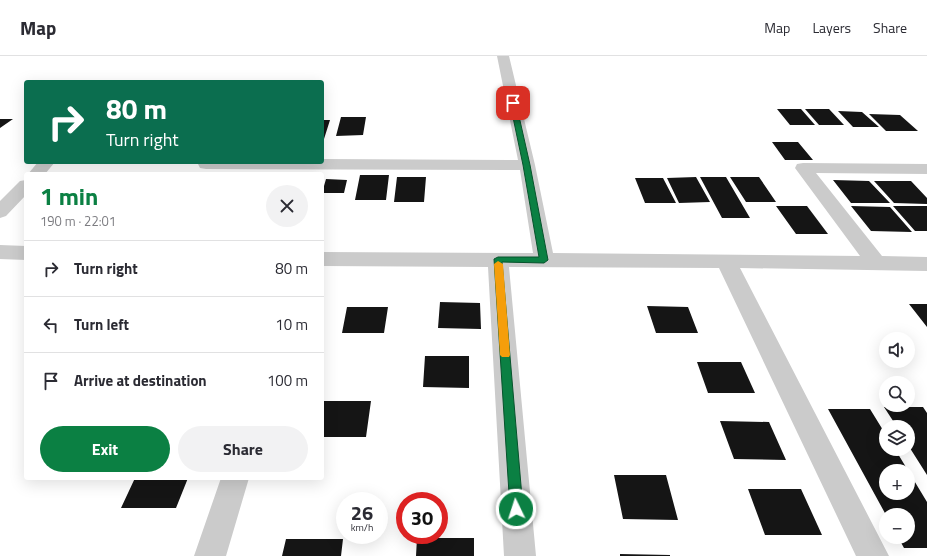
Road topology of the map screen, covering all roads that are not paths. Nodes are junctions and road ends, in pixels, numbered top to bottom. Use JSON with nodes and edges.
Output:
{"nodes":[{"id":1,"x":503,"y":56,"type":"edge"},
{"id":2,"x":45,"y":164,"type":"edge"},
{"id":3,"x":206,"y":164,"type":"dead end"},
{"id":4,"x":527,"y":165,"type":"junction"},
{"id":5,"x":927,"y":169,"type":"edge"},
{"id":6,"x":38,"y":172,"type":"edge"},
{"id":7,"x":24,"y":187,"type":"edge"},
{"id":8,"x":0,"y":212,"type":"edge"},
{"id":9,"x":0,"y":252,"type":"edge"},
{"id":10,"x":24,"y":253,"type":"edge"},
{"id":11,"x":324,"y":259,"type":"edge"},
{"id":12,"x":498,"y":259,"type":"junction"},
{"id":13,"x":544,"y":260,"type":"junction"},
{"id":14,"x":726,"y":261,"type":"junction"},
{"id":15,"x":877,"y":264,"type":"junction"},
{"id":16,"x":927,"y":264,"type":"edge"},
{"id":17,"x":234,"y":480,"type":"edge"},
{"id":18,"x":210,"y":556,"type":"edge"},
{"id":19,"x":520,"y":556,"type":"edge"},
{"id":20,"x":873,"y":556,"type":"edge"}],
"edges":[{"from":1,"to":4,"type":"street"},
{"from":2,"to":6,"type":"street"},
{"from":3,"to":4,"type":"street"},
{"from":4,"to":13,"type":"street"},
{"from":5,"to":15,"type":"street"},
{"from":7,"to":8,"type":"street"},
{"from":9,"to":10,"type":"street"},
{"from":11,"to":12,"type":"street"},
{"from":12,"to":13,"type":"street"},
{"from":12,"to":19,"type":"street"},
{"from":13,"to":14,"type":"street"},
{"from":14,"to":15,"type":"street"},
{"from":14,"to":20,"type":"street"},
{"from":15,"to":16,"type":"street"},
{"from":17,"to":18,"type":"street"}]}
